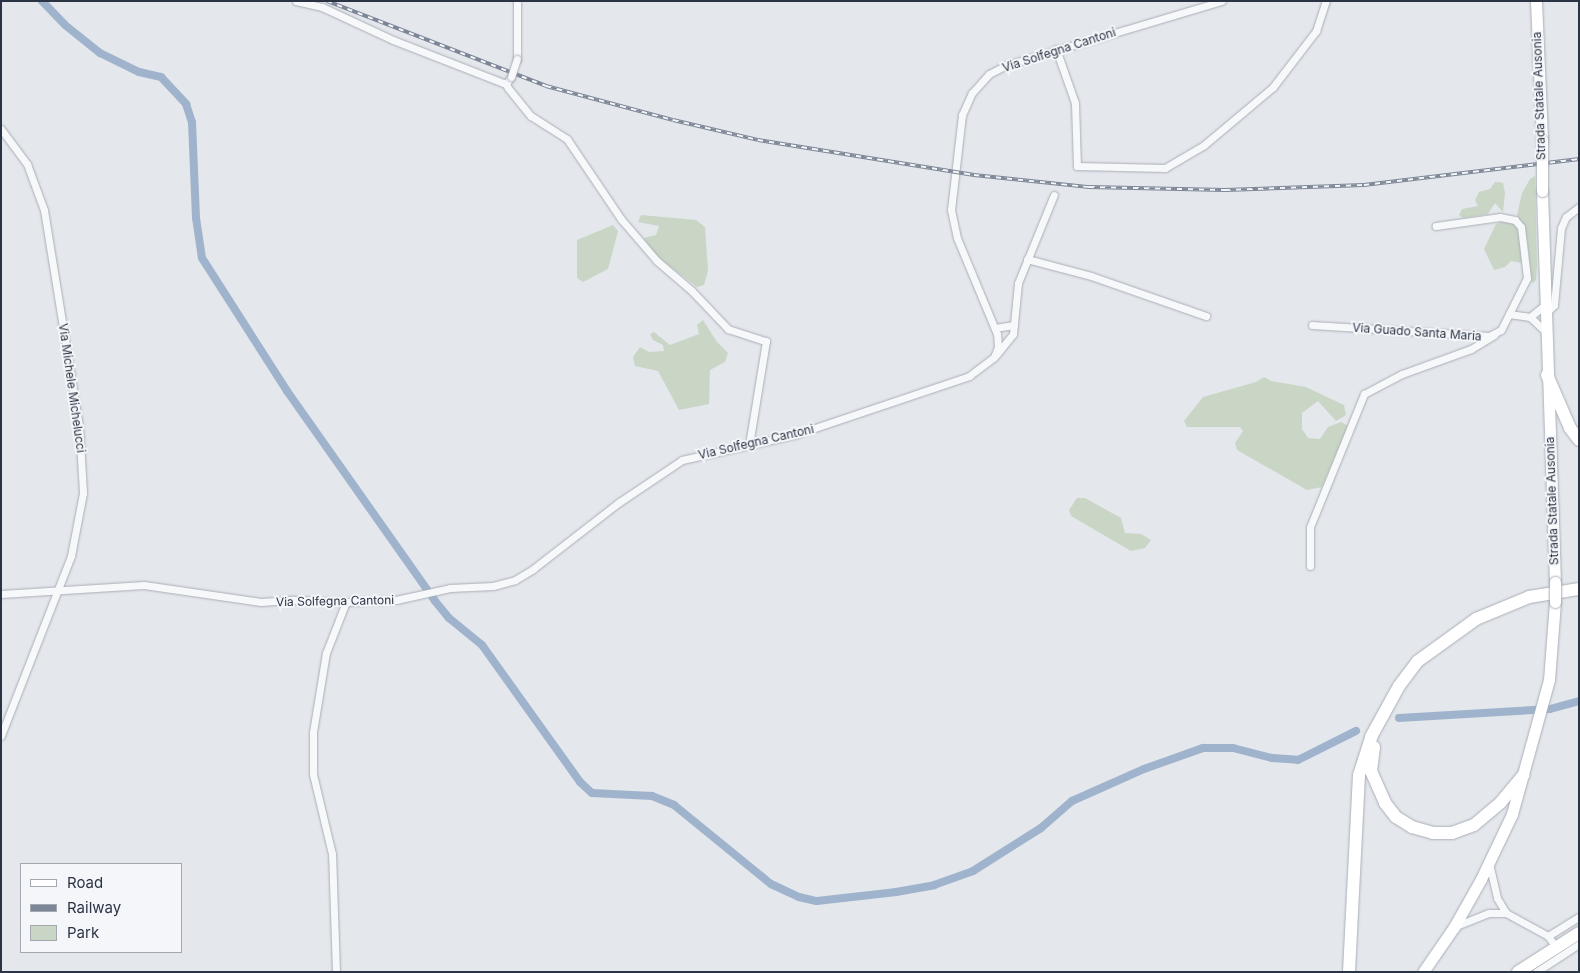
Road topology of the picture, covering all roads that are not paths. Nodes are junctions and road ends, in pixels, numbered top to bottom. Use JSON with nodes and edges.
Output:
{"nodes":[{"id":1,"x":296,"y":1,"type":"edge"},
{"id":2,"x":517,"y":1,"type":"edge"},
{"id":3,"x":1222,"y":1,"type":"edge"},
{"id":4,"x":1326,"y":1,"type":"edge"},
{"id":5,"x":1536,"y":1,"type":"edge"},
{"id":6,"x":1056,"y":49,"type":"junction"},
{"id":7,"x":506,"y":84,"type":"junction"},
{"id":8,"x":1,"y":129,"type":"edge"},
{"id":9,"x":1054,"y":195,"type":"dead end"},
{"id":10,"x":1579,"y":207,"type":"edge"},
{"id":11,"x":1436,"y":226,"type":"dead end"},
{"id":12,"x":1027,"y":259,"type":"junction"},
{"id":13,"x":1545,"y":309,"type":"junction"},
{"id":14,"x":1510,"y":314,"type":"junction"},
{"id":15,"x":1206,"y":316,"type":"dead end"},
{"id":16,"x":1530,"y":317,"type":"junction"},
{"id":17,"x":1014,"y":325,"type":"junction"},
{"id":18,"x":1312,"y":325,"type":"dead end"},
{"id":19,"x":995,"y":328,"type":"junction"},
{"id":20,"x":1545,"y":331,"type":"junction"},
{"id":21,"x":1494,"y":334,"type":"junction"},
{"id":22,"x":994,"y":357,"type":"junction"},
{"id":23,"x":1547,"y":376,"type":"junction"},
{"id":24,"x":1579,"y":440,"type":"edge"},
{"id":25,"x":749,"y":445,"type":"junction"},
{"id":26,"x":1310,"y":566,"type":"dead end"},
{"id":27,"x":1579,"y":589,"type":"edge"},
{"id":28,"x":58,"y":590,"type":"junction"},
{"id":29,"x":1,"y":594,"type":"edge"},
{"id":30,"x":346,"y":602,"type":"junction"},
{"id":31,"x":1377,"y":727,"type":"junction"},
{"id":32,"x":1,"y":736,"type":"edge"},
{"id":33,"x":1524,"y":775,"type":"junction"},
{"id":34,"x":1489,"y":863,"type":"junction"},
{"id":35,"x":1506,"y":913,"type":"junction"},
{"id":36,"x":1579,"y":917,"type":"edge"},
{"id":37,"x":1454,"y":927,"type":"junction"},
{"id":38,"x":1579,"y":933,"type":"edge"},
{"id":39,"x":1548,"y":936,"type":"junction"},
{"id":40,"x":1579,"y":944,"type":"edge"},
{"id":41,"x":1556,"y":947,"type":"junction"},
{"id":42,"x":336,"y":972,"type":"edge"},
{"id":43,"x":1349,"y":972,"type":"edge"},
{"id":44,"x":1423,"y":972,"type":"edge"},
{"id":45,"x":1518,"y":972,"type":"edge"},
{"id":46,"x":1536,"y":972,"type":"edge"}],
"edges":[{"from":1,"to":7,"type":"street"},
{"from":2,"to":7,"type":"street","bridge":true},
{"from":3,"to":6,"type":"street","name":"Via Solfegna Cantoni"},
{"from":4,"to":6,"type":"street"},
{"from":5,"to":13,"type":"main road","name":"Strada Statale Ausonia","bridge":true},
{"from":6,"to":19,"type":"street","name":"Via Solfegna Cantoni"},
{"from":7,"to":25,"type":"street"},
{"from":8,"to":28,"type":"street","name":"Via Michele Michelucci"},
{"from":9,"to":12,"type":"street"},
{"from":10,"to":13,"type":"street"},
{"from":11,"to":14,"type":"street","name":"Via Guado Santa Maria"},
{"from":12,"to":15,"type":"street"},
{"from":12,"to":17,"type":"street"},
{"from":13,"to":16,"type":"street"},
{"from":13,"to":20,"type":"main road","name":"Strada Statale Ausonia"},
{"from":14,"to":16,"type":"street"},
{"from":14,"to":21,"type":"street","name":"Via Guado Santa Maria"},
{"from":16,"to":20,"type":"street"},
{"from":17,"to":19,"type":"street"},
{"from":17,"to":22,"type":"street"},
{"from":18,"to":21,"type":"street","name":"Via Guado Santa Maria"},
{"from":19,"to":22,"type":"street","name":"Via Solfegna Cantoni"},
{"from":20,"to":23,"type":"main road","name":"Strada Statale Ausonia"},
{"from":21,"to":26,"type":"street"},
{"from":22,"to":25,"type":"street","name":"Via Solfegna Cantoni"},
{"from":23,"to":24,"type":"highway"},
{"from":23,"to":33,"type":"main road","name":"Strada Statale Ausonia","bridge":true},
{"from":25,"to":30,"type":"street","name":"Via Solfegna Cantoni"},
{"from":27,"to":31,"type":"highway"},
{"from":28,"to":29,"type":"street","name":"Via Solfegna Cantoni"},
{"from":28,"to":30,"type":"street","name":"Via Solfegna Cantoni"},
{"from":28,"to":32,"type":"street","name":"Via Michele Michelucci"},
{"from":30,"to":42,"type":"street"},
{"from":31,"to":33,"type":"highway"},
{"from":31,"to":43,"type":"highway"},
{"from":33,"to":34,"type":"main road","name":"Strada Statale Ausonia"},
{"from":34,"to":35,"type":"street"},
{"from":34,"to":37,"type":"main road","name":"Strada Statale Ausonia"},
{"from":35,"to":37,"type":"street"},
{"from":35,"to":39,"type":"street"},
{"from":36,"to":39,"type":"street"},
{"from":37,"to":44,"type":"main road","name":"Strada Statale Ausonia"},
{"from":38,"to":41,"type":"highway"},
{"from":39,"to":41,"type":"street"},
{"from":40,"to":46,"type":"street"},
{"from":41,"to":45,"type":"highway"}]}
